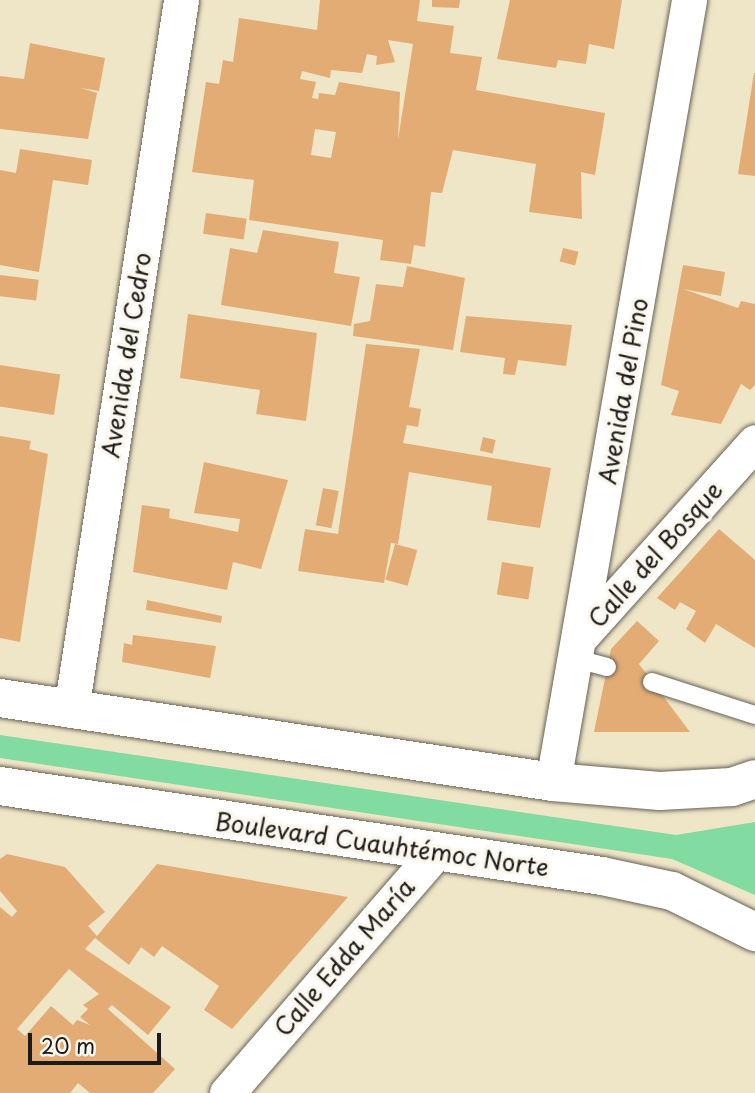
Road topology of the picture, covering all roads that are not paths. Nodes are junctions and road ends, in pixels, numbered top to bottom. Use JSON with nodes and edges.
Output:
{"nodes":[{"id":1,"x":181,"y":0,"type":"edge"},
{"id":2,"x":689,"y":0,"type":"edge"},
{"id":3,"x":755,"y":442,"type":"edge"},
{"id":4,"x":589,"y":654,"type":"junction"},
{"id":5,"x":652,"y":682,"type":"dead end"},
{"id":6,"x":0,"y":698,"type":"edge"},
{"id":7,"x":71,"y":710,"type":"junction"},
{"id":8,"x":755,"y":715,"type":"edge"},
{"id":9,"x":755,"y":779,"type":"edge"},
{"id":10,"x":554,"y":782,"type":"junction"},
{"id":11,"x":0,"y":786,"type":"edge"},
{"id":12,"x":434,"y":853,"type":"junction"},
{"id":13,"x":755,"y":932,"type":"edge"},
{"id":14,"x":227,"y":1093,"type":"edge"}],
"edges":[{"from":1,"to":7,"type":"street","name":"Avenida del Cedro"},
{"from":2,"to":4,"type":"street","name":"Avenida del Pino"},
{"from":3,"to":4,"type":"street","name":"Calle del Bosque"},
{"from":4,"to":10,"type":"street","name":"Avenida del Pino"},
{"from":5,"to":8,"type":"lane"},
{"from":6,"to":7,"type":"main road"},
{"from":7,"to":10,"type":"main road"},
{"from":9,"to":10,"type":"main road"},
{"from":11,"to":12,"type":"main road","name":"Boulevard Cuauhtémoc Norte"},
{"from":12,"to":13,"type":"main road","name":"Boulevard Cuauhtémoc Norte"},
{"from":12,"to":14,"type":"street","name":"Calle Edda María"}]}
